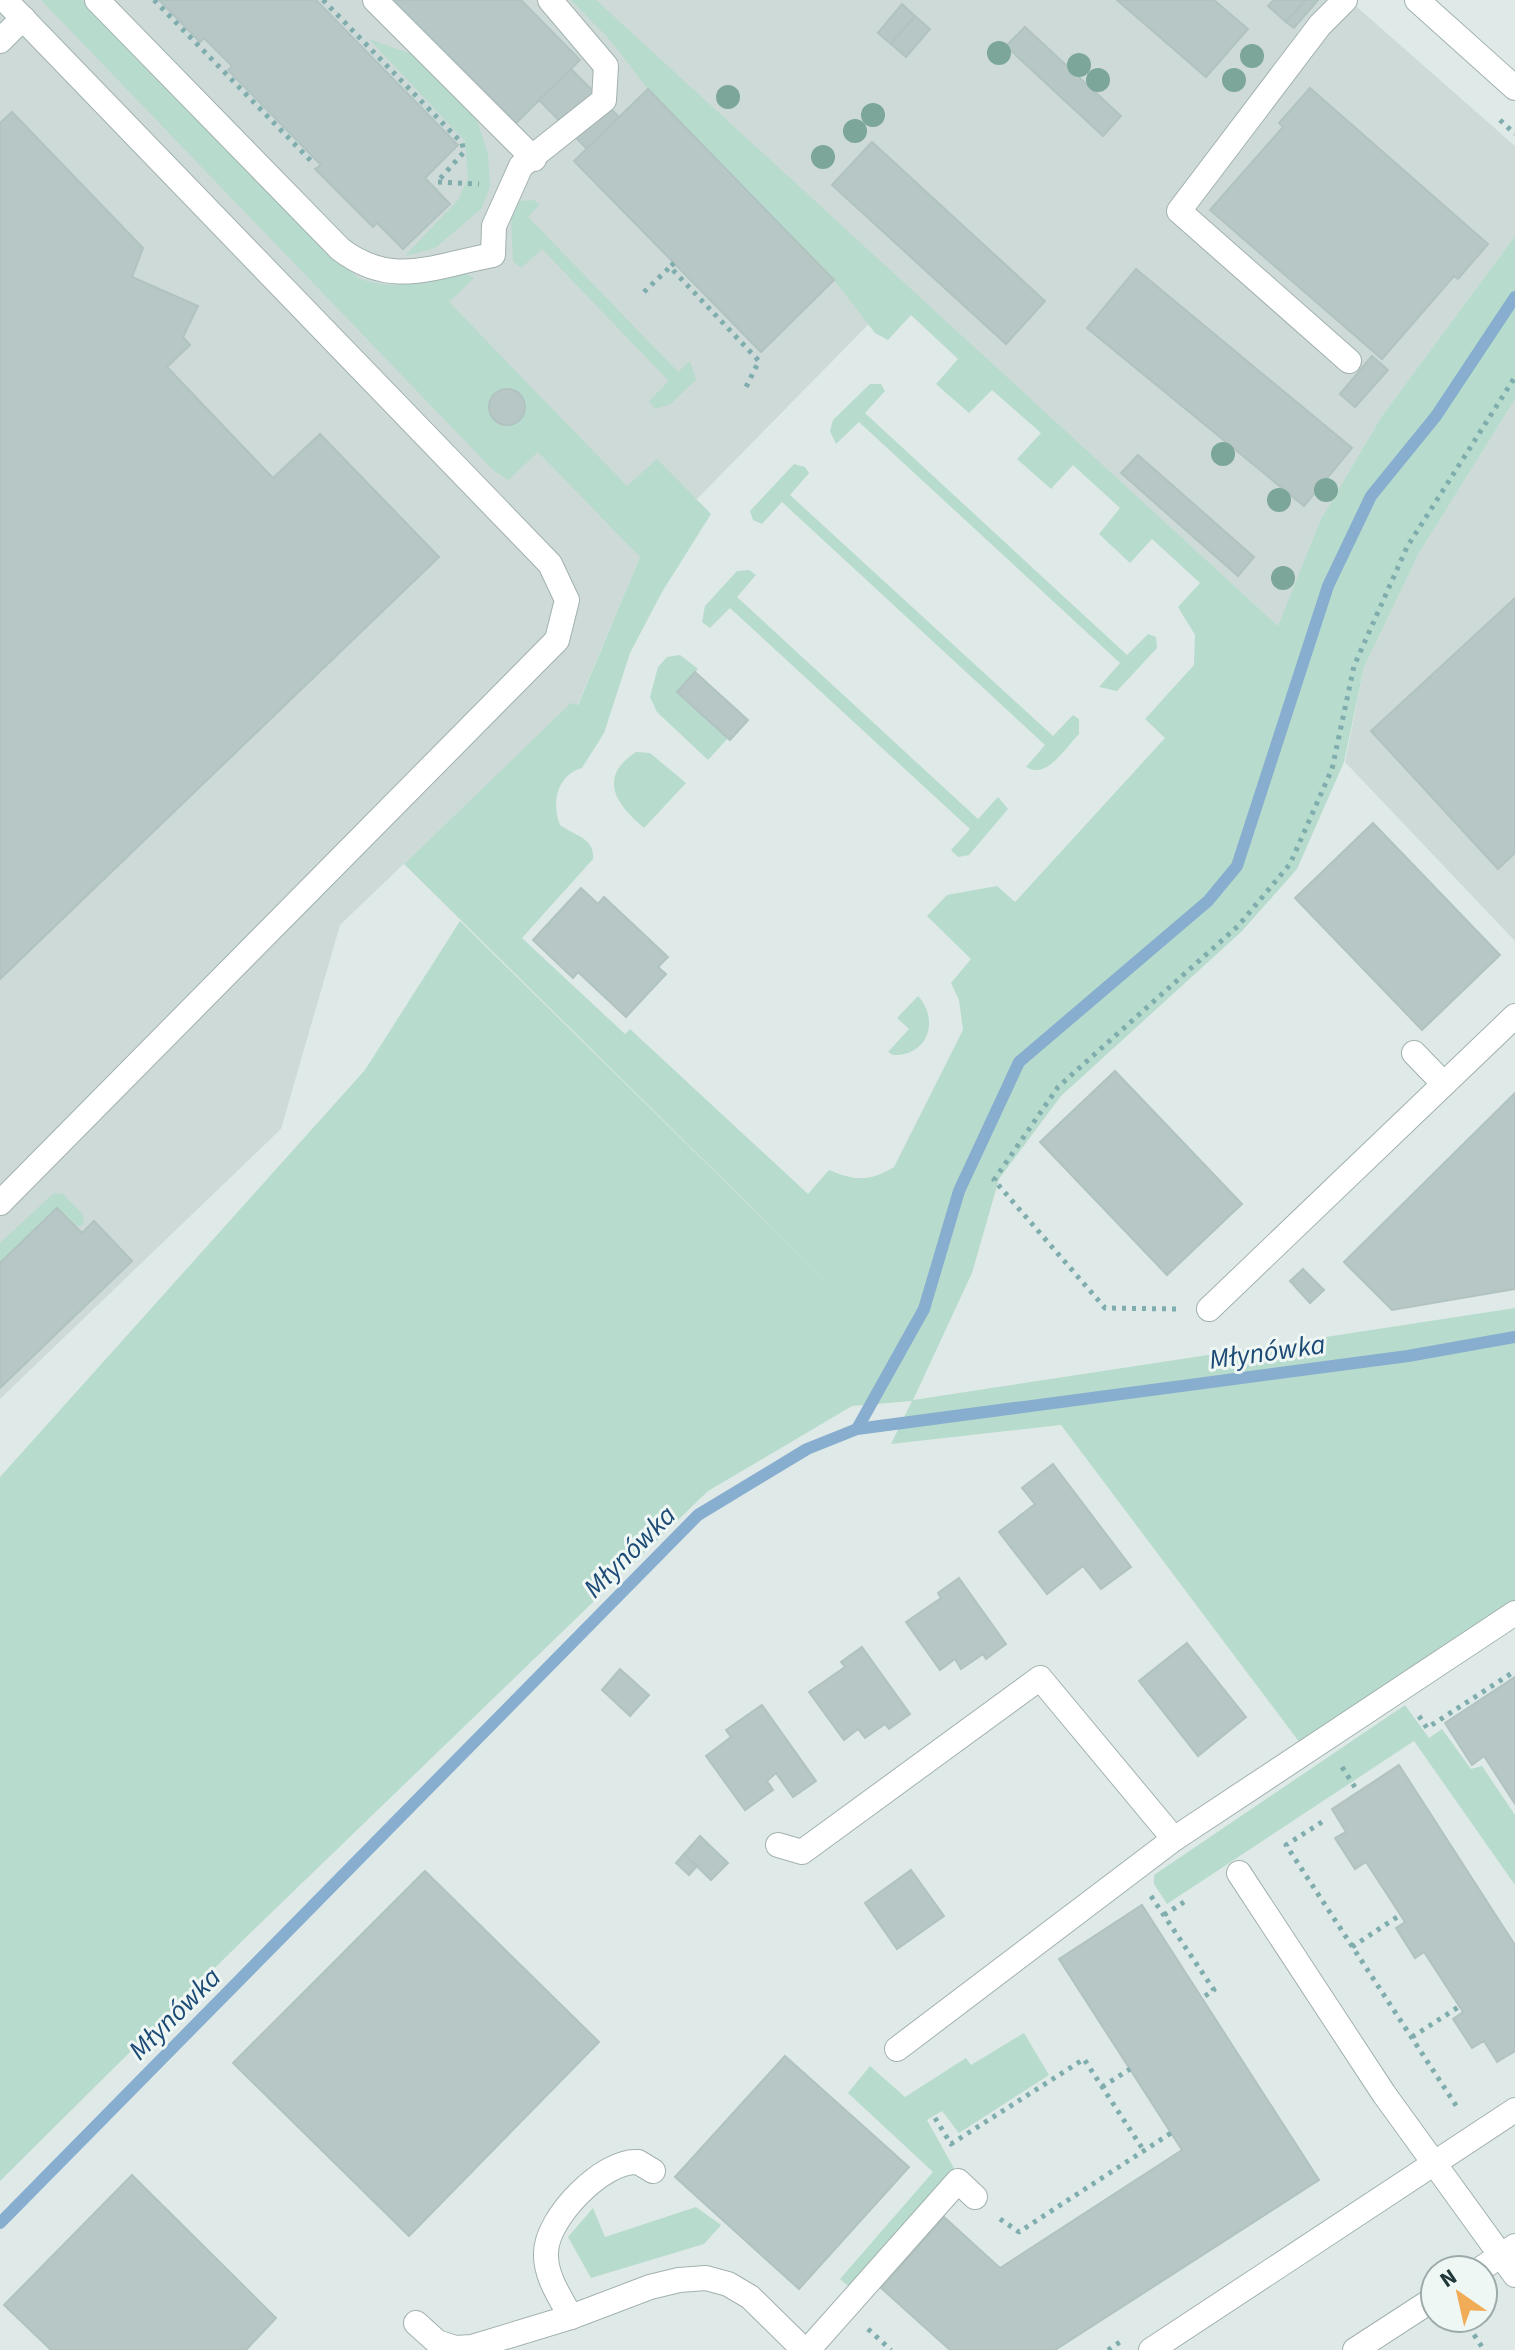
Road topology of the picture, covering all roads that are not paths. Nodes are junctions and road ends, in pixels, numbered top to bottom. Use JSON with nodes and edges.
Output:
{"nodes":[{"id":1,"x":5,"y":0,"type":"edge"},
{"id":2,"x":97,"y":0,"type":"edge"},
{"id":3,"x":375,"y":0,"type":"edge"},
{"id":4,"x":550,"y":0,"type":"edge"},
{"id":5,"x":1345,"y":0,"type":"edge"},
{"id":6,"x":1417,"y":0,"type":"edge"},
{"id":7,"x":23,"y":18,"type":"junction"},
{"id":8,"x":0,"y":41,"type":"edge"},
{"id":9,"x":1515,"y":88,"type":"edge"},
{"id":10,"x":534,"y":159,"type":"junction"},
{"id":11,"x":1349,"y":361,"type":"dead end"},
{"id":12,"x":1515,"y":1016,"type":"edge"},
{"id":13,"x":1414,"y":1053,"type":"dead end"},
{"id":14,"x":1444,"y":1084,"type":"junction"},
{"id":15,"x":0,"y":1203,"type":"edge"},
{"id":16,"x":1209,"y":1309,"type":"road end"},
{"id":17,"x":1515,"y":1613,"type":"edge"},
{"id":18,"x":1174,"y":1839,"type":"junction"},
{"id":19,"x":778,"y":1845,"type":"dead end"},
{"id":20,"x":1239,"y":1873,"type":"dead end"},
{"id":21,"x":897,"y":2049,"type":"dead end"},
{"id":22,"x":1515,"y":2110,"type":"edge"},
{"id":23,"x":1433,"y":2165,"type":"junction"},
{"id":24,"x":653,"y":2171,"type":"dead end"},
{"id":25,"x":975,"y":2197,"type":"dead end"},
{"id":26,"x":1510,"y":2259,"type":"edge"},
{"id":27,"x":1419,"y":2308,"type":"edge"},
{"id":28,"x":571,"y":2317,"type":"junction"},
{"id":29,"x":416,"y":2323,"type":"dead end"},
{"id":30,"x":806,"y":2349,"type":"edge"},
{"id":31,"x":1151,"y":2350,"type":"edge"},
{"id":32,"x":1355,"y":2350,"type":"edge"}],
"edges":[{"from":1,"to":7,"type":"street"},
{"from":2,"to":10,"type":"street"},
{"from":3,"to":10,"type":"street"},
{"from":4,"to":10,"type":"street"},
{"from":5,"to":11,"type":"street"},
{"from":6,"to":9,"type":"street"},
{"from":7,"to":8,"type":"street"},
{"from":7,"to":15,"type":"street"},
{"from":12,"to":14,"type":"street"},
{"from":13,"to":14,"type":"street"},
{"from":14,"to":16,"type":"street"},
{"from":17,"to":18,"type":"street"},
{"from":18,"to":19,"type":"street"},
{"from":18,"to":21,"type":"street"},
{"from":20,"to":23,"type":"street"},
{"from":22,"to":23,"type":"street"},
{"from":23,"to":26,"type":"street"},
{"from":23,"to":31,"type":"street"},
{"from":24,"to":28,"type":"street"},
{"from":25,"to":30,"type":"street"},
{"from":27,"to":32,"type":"street"},
{"from":28,"to":29,"type":"street"},
{"from":28,"to":30,"type":"street"}]}
